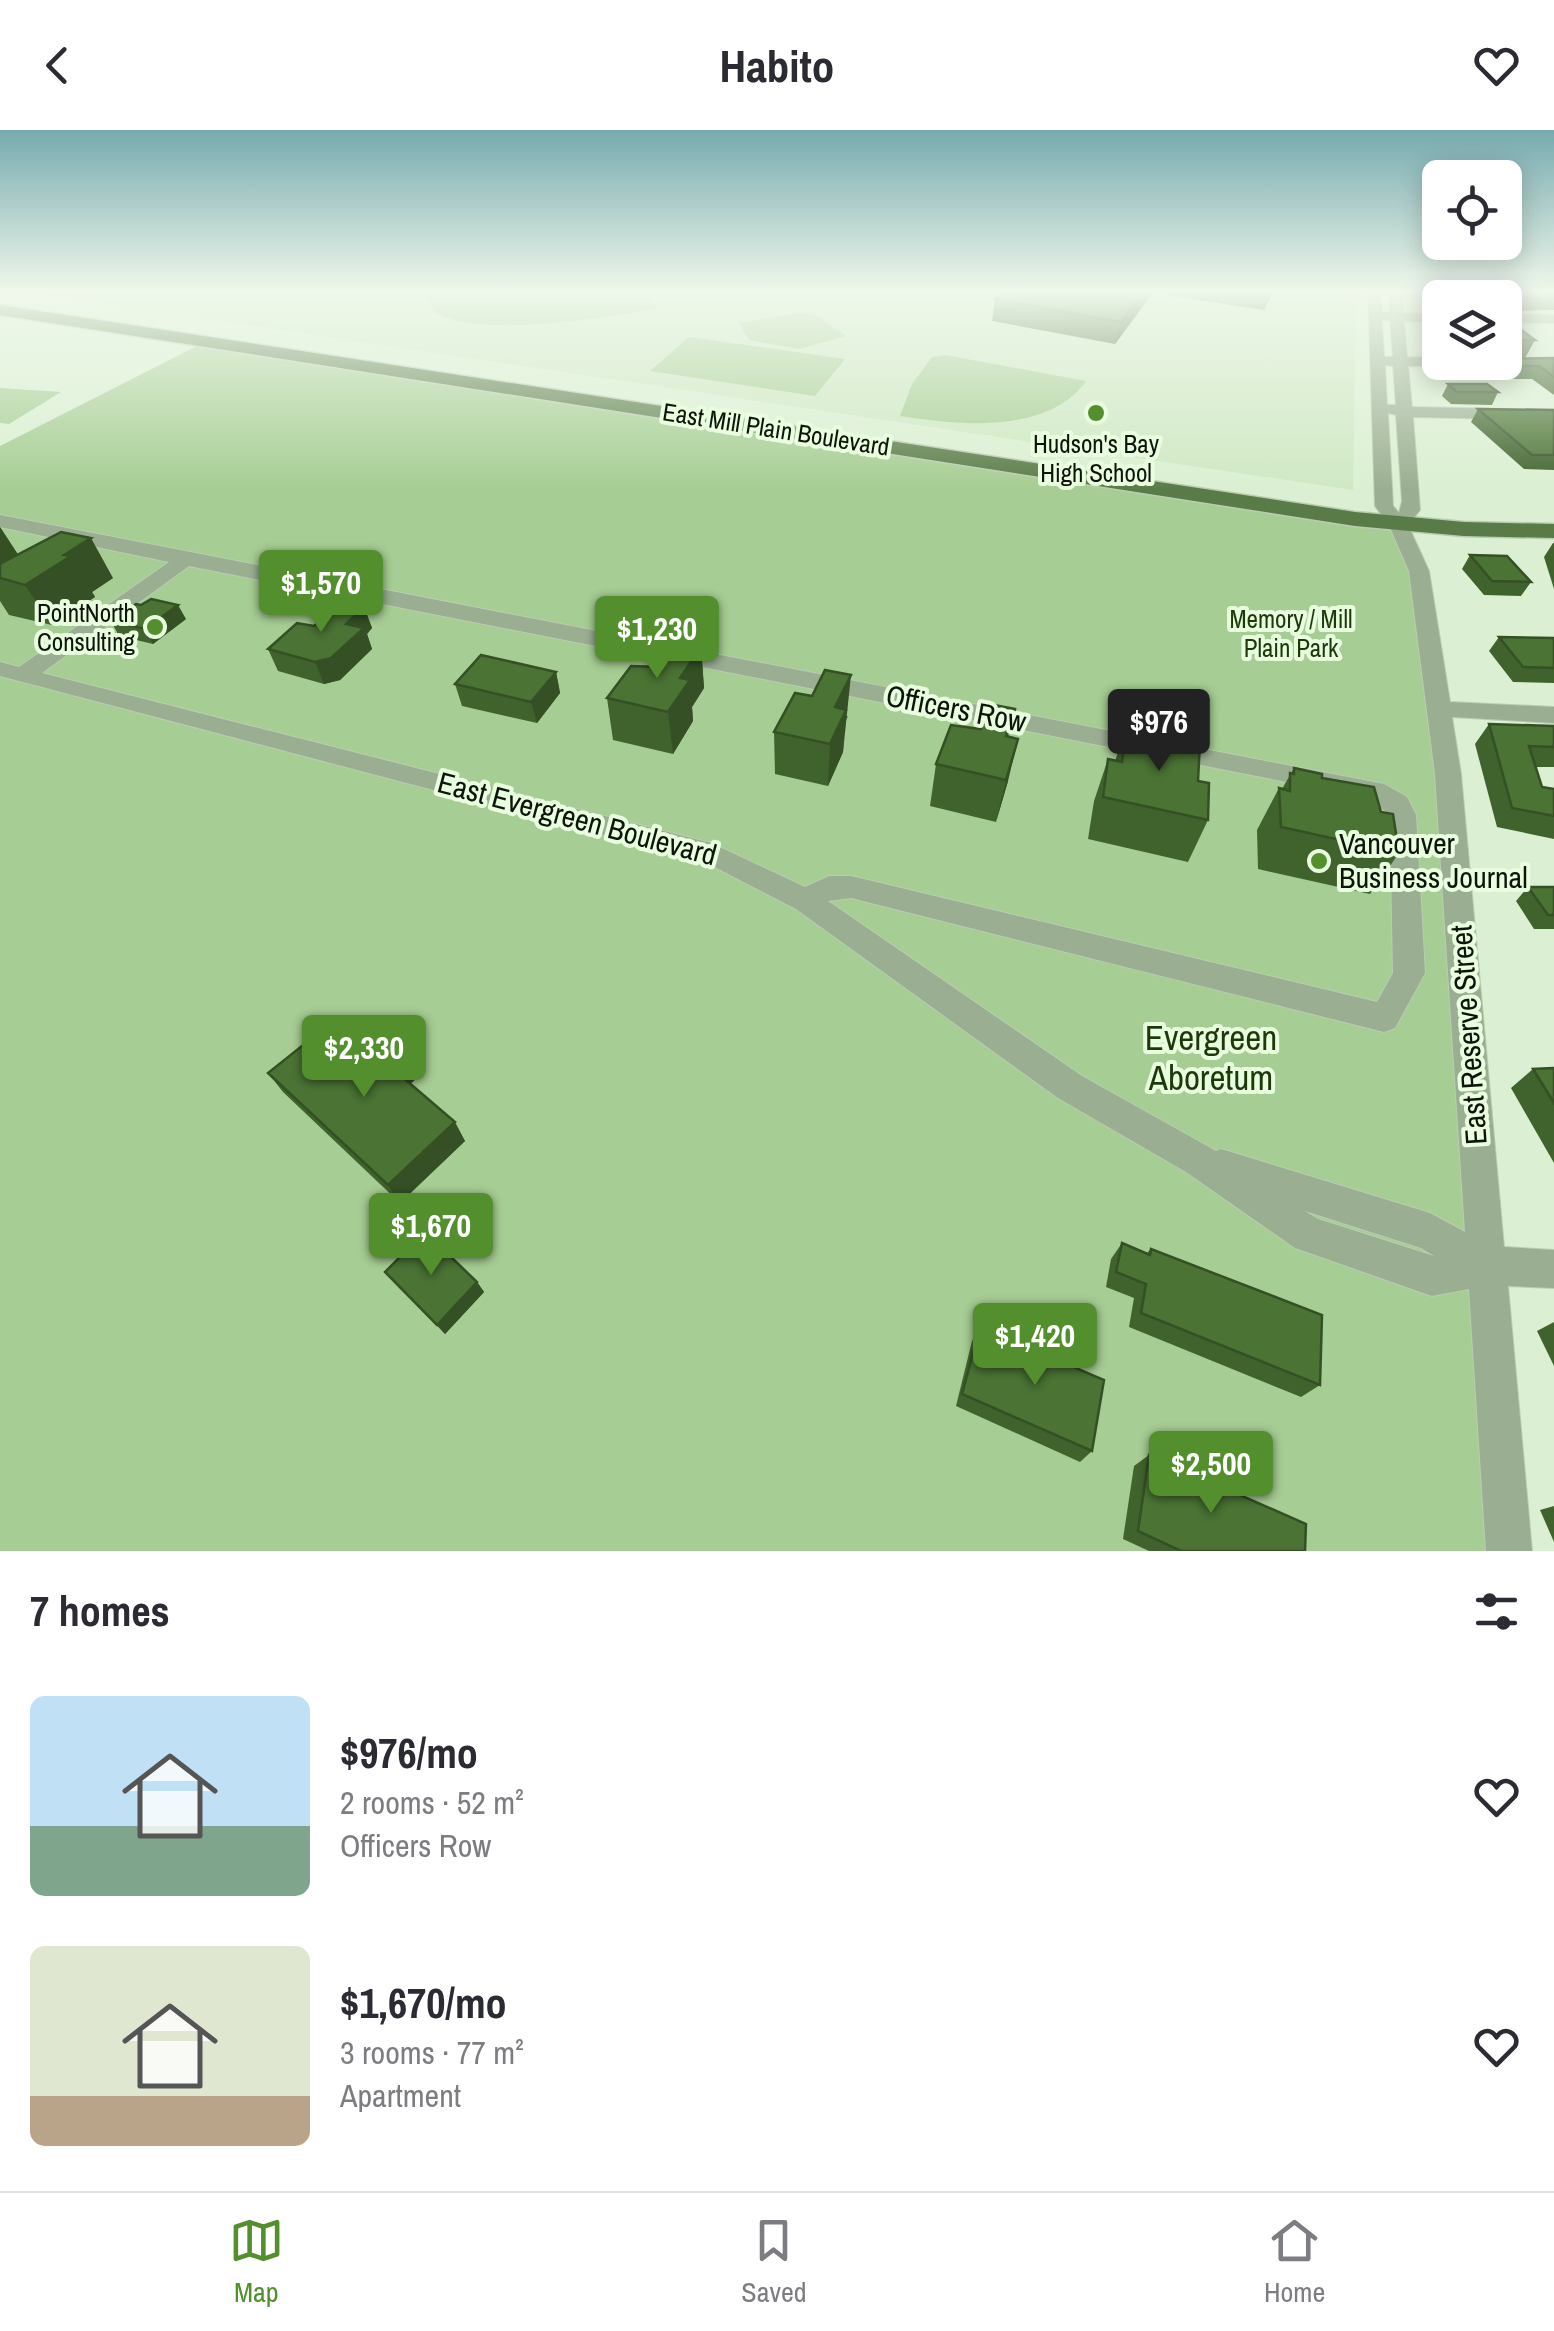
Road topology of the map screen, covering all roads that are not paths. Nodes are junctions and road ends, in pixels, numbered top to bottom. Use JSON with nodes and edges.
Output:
{"nodes":[{"id":1,"x":324,"y":357,"type":"edge"},
{"id":2,"x":384,"y":357,"type":"edge"},
{"id":3,"x":1402,"y":357,"type":"edge"},
{"id":4,"x":1377,"y":360,"type":"joint"},
{"id":5,"x":1402,"y":364,"type":"junction"},
{"id":6,"x":1554,"y":365,"type":"edge"},
{"id":7,"x":1379,"y":407,"type":"junction"},
{"id":8,"x":1404,"y":411,"type":"junction"},
{"id":9,"x":1554,"y":414,"type":"edge"},
{"id":10,"x":1398,"y":514,"type":"junction"},
{"id":11,"x":1554,"y":519,"type":"edge"},
{"id":12,"x":0,"y":521,"type":"edge"},
{"id":13,"x":1554,"y":531,"type":"edge"},
{"id":14,"x":185,"y":560,"type":"junction"},
{"id":15,"x":12,"y":672,"type":"edge"},
{"id":16,"x":1439,"y":709,"type":"junction"},
{"id":17,"x":1554,"y":715,"type":"edge"},
{"id":18,"x":806,"y":902,"type":"junction"},
{"id":19,"x":1485,"y":1266,"type":"junction"},
{"id":20,"x":1554,"y":1269,"type":"edge"},
{"id":21,"x":1509,"y":1551,"type":"edge"}],
"edges":[{"from":1,"to":10,"type":"main road","name":"East Mill Plain Boulevard"},
{"from":2,"to":10,"type":"main road","name":"East Mill Plain Boulevard"},
{"from":3,"to":5,"type":"street","name":"East Reserve Street"},
{"from":4,"to":5,"type":"street"},
{"from":4,"to":7,"type":"street","name":"East Reserve Street"},
{"from":5,"to":6,"type":"street"},
{"from":5,"to":8,"type":"street","name":"East Reserve Street"},
{"from":7,"to":8,"type":"street"},
{"from":7,"to":10,"type":"street","name":"East Reserve Street"},
{"from":8,"to":9,"type":"street"},
{"from":8,"to":10,"type":"street","name":"East Reserve Street"},
{"from":10,"to":11,"type":"main road","name":"East Mill Plain Boulevard"},
{"from":10,"to":13,"type":"main road","name":"East Mill Plain Boulevard"},
{"from":10,"to":16,"type":"street","name":"East Reserve Street"},
{"from":12,"to":14,"type":"street","name":"Officers Row"},
{"from":14,"to":15,"type":"street"},
{"from":14,"to":18,"type":"street","name":"Officers Row"},
{"from":15,"to":18,"type":"street","name":"East Evergreen Boulevard"},
{"from":16,"to":17,"type":"street"},
{"from":16,"to":19,"type":"street","name":"East Reserve Street"},
{"from":18,"to":19,"type":"street","name":"East Evergreen Boulevard"},
{"from":19,"to":20,"type":"street","name":"East Evergreen Boulevard"},
{"from":19,"to":21,"type":"street","name":"East Reserve Street"}]}
